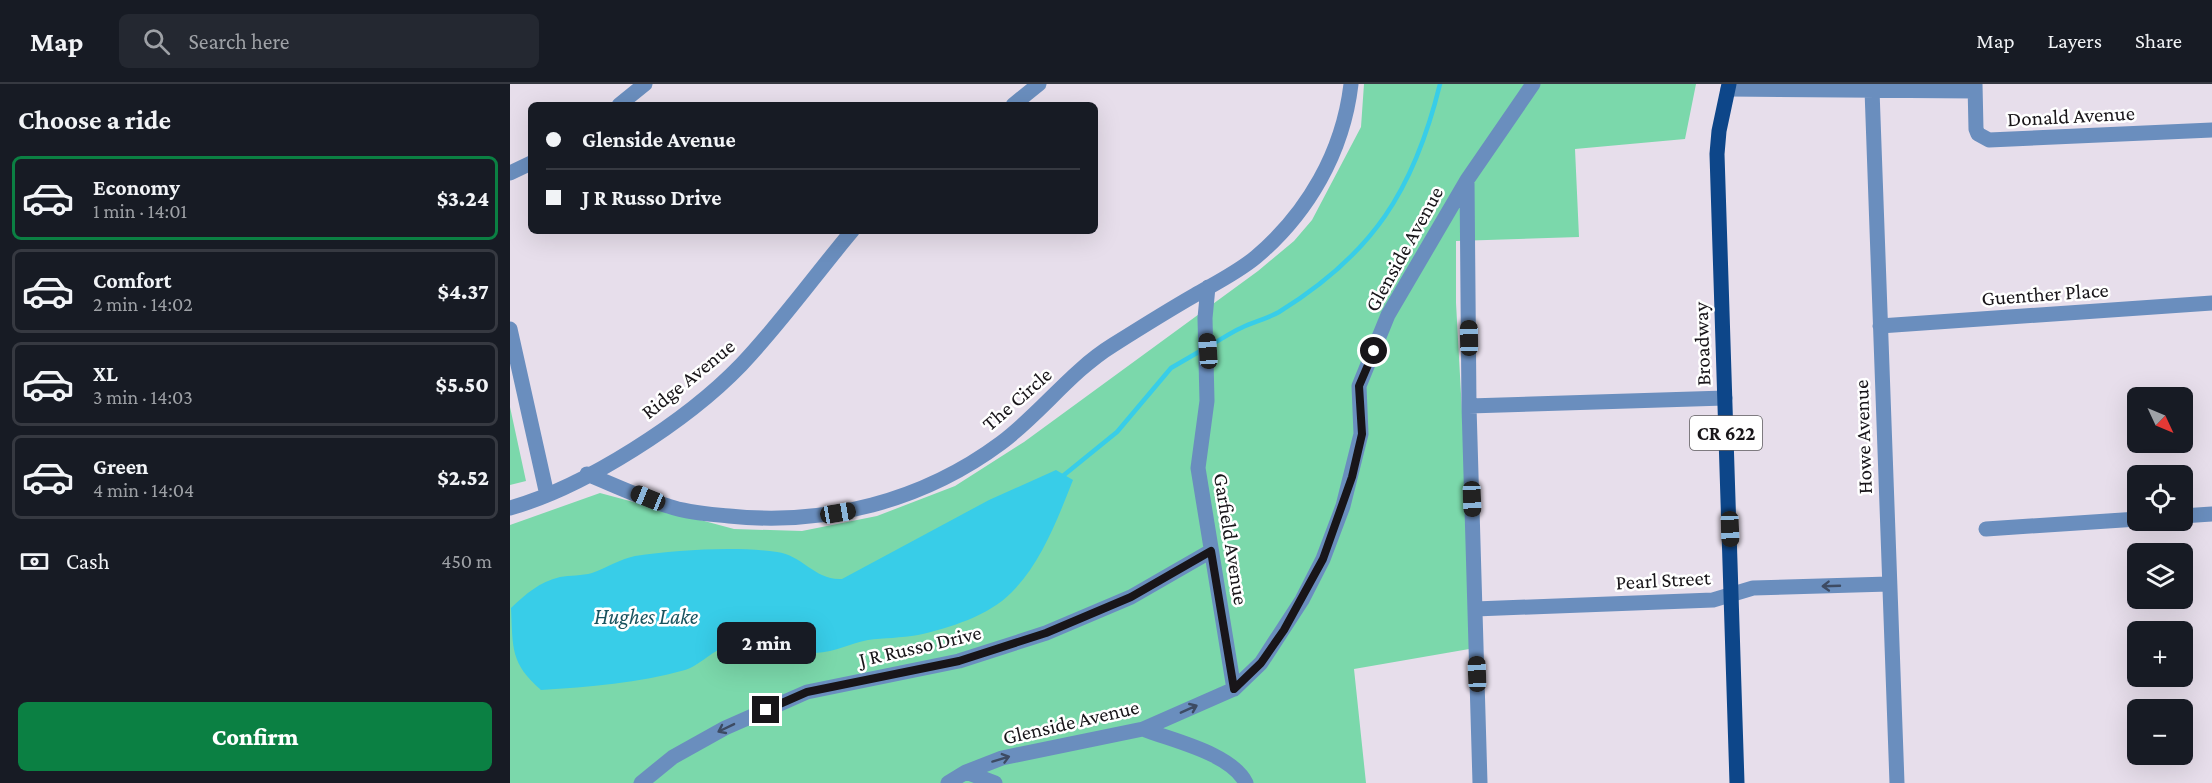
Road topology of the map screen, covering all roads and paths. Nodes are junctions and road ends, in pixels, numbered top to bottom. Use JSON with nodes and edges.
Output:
{"nodes":[{"id":1,"x":645,"y":84,"type":"edge"},
{"id":2,"x":1039,"y":84,"type":"edge"},
{"id":3,"x":1351,"y":84,"type":"edge"},
{"id":4,"x":1533,"y":84,"type":"edge"},
{"id":5,"x":1728,"y":86,"type":"edge"},
{"id":6,"x":1975,"y":87,"type":"edge"},
{"id":7,"x":1872,"y":90,"type":"junction"},
{"id":8,"x":623,"y":102,"type":"edge"},
{"id":9,"x":1017,"y":102,"type":"edge"},
{"id":10,"x":2212,"y":130,"type":"edge"},
{"id":11,"x":528,"y":164,"type":"edge"},
{"id":12,"x":510,"y":173,"type":"edge"},
{"id":13,"x":1467,"y":180,"type":"junction"},
{"id":14,"x":850,"y":234,"type":"edge"},
{"id":15,"x":1208,"y":287,"type":"junction"},
{"id":16,"x":2212,"y":303,"type":"edge"},
{"id":17,"x":1880,"y":326,"type":"junction"},
{"id":18,"x":510,"y":330,"type":"edge"},
{"id":19,"x":1725,"y":398,"type":"junction"},
{"id":20,"x":1469,"y":406,"type":"junction"},
{"id":21,"x":588,"y":474,"type":"junction"},
{"id":22,"x":546,"y":495,"type":"junction"},
{"id":23,"x":510,"y":508,"type":"edge"},
{"id":24,"x":2212,"y":514,"type":"edge"},
{"id":25,"x":2193,"y":515,"type":"edge"},
{"id":26,"x":2127,"y":520,"type":"edge"},
{"id":27,"x":1986,"y":529,"type":"dead end"},
{"id":28,"x":1211,"y":551,"type":"junction"},
{"id":29,"x":1889,"y":584,"type":"junction"},
{"id":30,"x":1732,"y":594,"type":"junction"},
{"id":31,"x":1475,"y":609,"type":"junction"},
{"id":32,"x":1234,"y":689,"type":"junction"},
{"id":33,"x":1143,"y":729,"type":"junction"},
{"id":34,"x":966,"y":772,"type":"junction"},
{"id":35,"x":641,"y":783,"type":"edge"},
{"id":36,"x":948,"y":783,"type":"edge"},
{"id":37,"x":995,"y":783,"type":"edge"},
{"id":38,"x":1246,"y":783,"type":"edge"},
{"id":39,"x":1480,"y":783,"type":"edge"},
{"id":40,"x":1737,"y":783,"type":"edge"},
{"id":41,"x":1897,"y":783,"type":"edge"}],
"edges":[{"from":1,"to":8,"type":"street"},
{"from":2,"to":9,"type":"street"},
{"from":3,"to":15,"type":"street","name":"The Circle"},
{"from":4,"to":13,"type":"street","name":"Glenside Avenue"},
{"from":5,"to":7,"type":"street"},
{"from":5,"to":19,"type":"main road","name":"Broadway","number":"CR 622"},
{"from":6,"to":7,"type":"street"},
{"from":6,"to":10,"type":"street","name":"Donald Avenue"},
{"from":7,"to":17,"type":"street","name":"Howe Avenue"},
{"from":11,"to":12,"type":"street"},
{"from":13,"to":20,"type":"street"},
{"from":13,"to":32,"type":"street","name":"Glenside Avenue"},
{"from":14,"to":21,"type":"street","name":"Ridge Avenue"},
{"from":15,"to":21,"type":"street","name":"The Circle"},
{"from":15,"to":28,"type":"street","name":"Garfield Avenue"},
{"from":16,"to":17,"type":"street","name":"Guenther Place"},
{"from":17,"to":29,"type":"street","name":"Howe Avenue"},
{"from":18,"to":22,"type":"street"},
{"from":19,"to":20,"type":"street"},
{"from":19,"to":30,"type":"main road","name":"Broadway","number":"CR 622"},
{"from":20,"to":31,"type":"street"},
{"from":21,"to":22,"type":"street","name":"Ridge Avenue"},
{"from":22,"to":23,"type":"street","name":"Ridge Avenue"},
{"from":24,"to":25,"type":"street"},
{"from":26,"to":27,"type":"street"},
{"from":28,"to":32,"type":"street","name":"Garfield Avenue"},
{"from":28,"to":35,"type":"street","name":"J R Russo Drive","one_way":true},
{"from":29,"to":30,"type":"street","name":"Pearl Street","one_way":true},
{"from":29,"to":41,"type":"street","name":"Howe Avenue"},
{"from":30,"to":31,"type":"street","name":"Pearl Street"},
{"from":30,"to":40,"type":"main road","name":"Broadway","number":"CR 622"},
{"from":31,"to":39,"type":"street"},
{"from":33,"to":32,"type":"street","name":"Glenside Avenue","one_way":true},
{"from":34,"to":33,"type":"street","name":"Glenside Avenue","one_way":true},
{"from":33,"to":38,"type":"street"},
{"from":34,"to":36,"type":"street","name":"Glenside Avenue"},
{"from":34,"to":37,"type":"street"}]}
